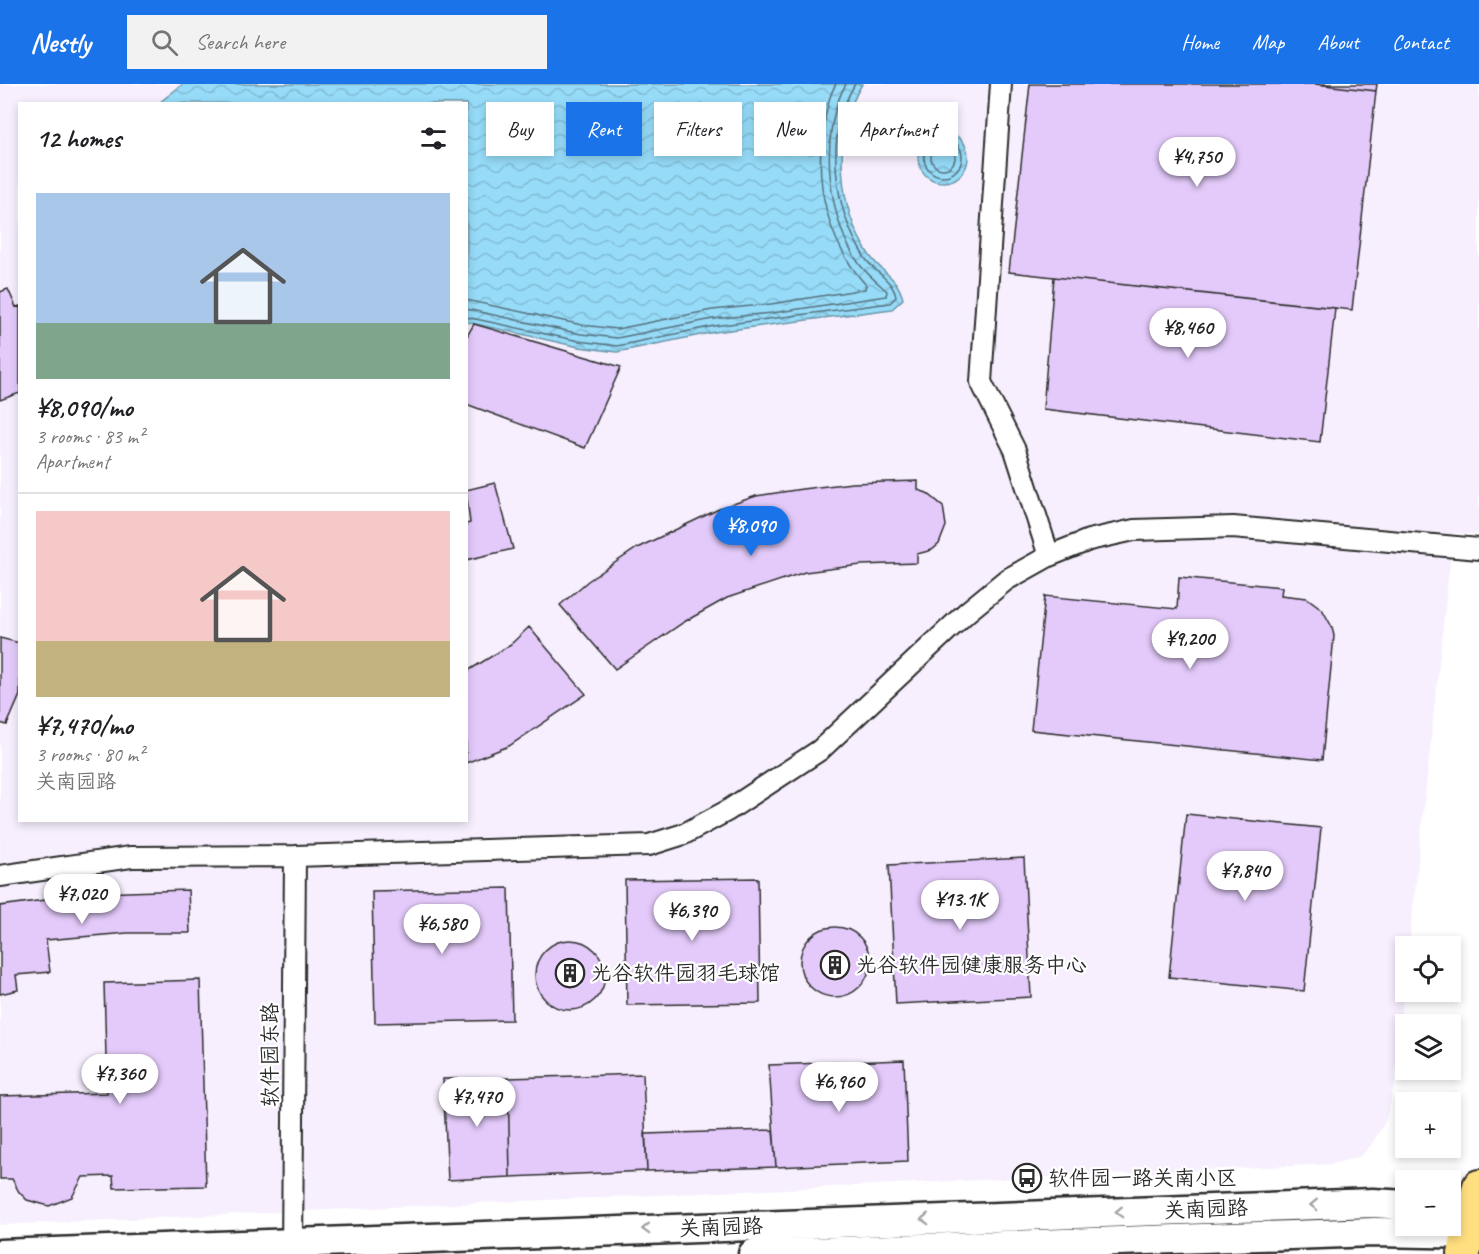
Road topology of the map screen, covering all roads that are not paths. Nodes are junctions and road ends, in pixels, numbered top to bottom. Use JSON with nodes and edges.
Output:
{"nodes":[{"id":1,"x":1001,"y":84,"type":"edge"},
{"id":2,"x":1479,"y":549,"type":"edge"},
{"id":3,"x":1049,"y":556,"type":"junction"},
{"id":4,"x":295,"y":856,"type":"junction"},
{"id":5,"x":0,"y":876,"type":"edge"},
{"id":6,"x":1395,"y":1204,"type":"edge"},
{"id":7,"x":1471,"y":1219,"type":"edge"},
{"id":8,"x":292,"y":1248,"type":"edge"},
{"id":9,"x":0,"y":1254,"type":"edge"},
{"id":10,"x":753,"y":1254,"type":"edge"}],
"edges":[{"from":1,"to":3,"type":"street"},
{"from":2,"to":3,"type":"street"},
{"from":3,"to":4,"type":"street"},
{"from":4,"to":5,"type":"street"},
{"from":4,"to":8,"type":"street","name":"软件园东路"},
{"from":6,"to":8,"type":"main road","name":"关南园路","one_way":true},
{"from":7,"to":10,"type":"main road","name":"关南园路"},
{"from":8,"to":9,"type":"main road","name":"关南园路"}]}
